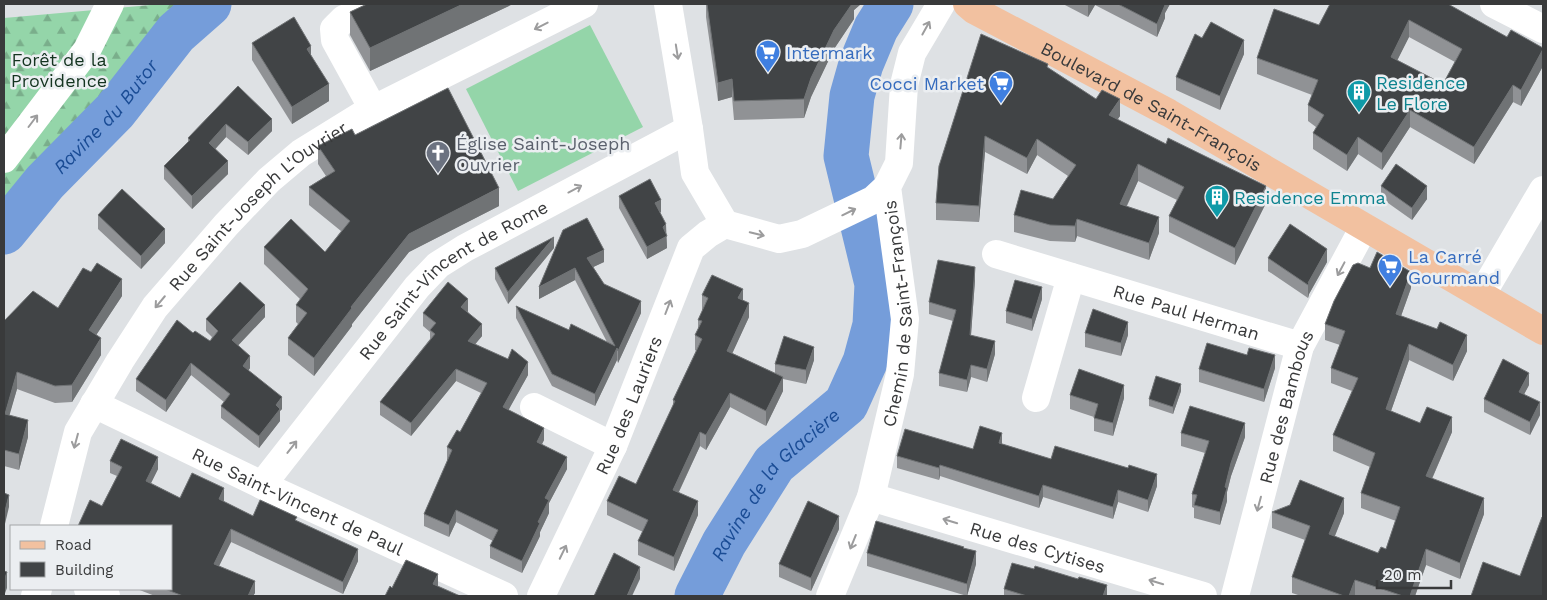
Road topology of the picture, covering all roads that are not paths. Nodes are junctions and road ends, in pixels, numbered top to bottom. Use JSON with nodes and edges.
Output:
{"nodes":[{"id":1,"x":110,"y":4,"type":"edge"},
{"id":2,"x":378,"y":4,"type":"edge"},
{"id":3,"x":584,"y":4,"type":"edge"},
{"id":4,"x":668,"y":4,"type":"edge"},
{"id":5,"x":941,"y":4,"type":"edge"},
{"id":6,"x":967,"y":4,"type":"edge"},
{"id":7,"x":1494,"y":4,"type":"edge"},
{"id":8,"x":1543,"y":29,"type":"edge"},
{"id":9,"x":373,"y":109,"type":"junction"},
{"id":10,"x":689,"y":129,"type":"junction"},
{"id":11,"x":4,"y":159,"type":"edge"},
{"id":12,"x":1543,"y":190,"type":"edge"},
{"id":13,"x":880,"y":193,"type":"junction"},
{"id":14,"x":725,"y":224,"type":"junction"},
{"id":15,"x":1364,"y":227,"type":"junction"},
{"id":16,"x":996,"y":254,"type":"dead end"},
{"id":17,"x":1071,"y":277,"type":"junction"},
{"id":18,"x":1482,"y":294,"type":"junction"},
{"id":19,"x":1543,"y":331,"type":"edge"},
{"id":20,"x":1300,"y":346,"type":"junction"},
{"id":21,"x":1036,"y":398,"type":"dead end"},
{"id":22,"x":94,"y":404,"type":"junction"},
{"id":23,"x":534,"y":407,"type":"dead end"},
{"id":24,"x":613,"y":446,"type":"junction"},
{"id":25,"x":262,"y":485,"type":"junction"},
{"id":26,"x":871,"y":497,"type":"junction"},
{"id":27,"x":54,"y":525,"type":"edge"},
{"id":28,"x":91,"y":590,"type":"edge"},
{"id":29,"x":106,"y":596,"type":"edge"},
{"id":30,"x":504,"y":596,"type":"edge"},
{"id":31,"x":542,"y":596,"type":"edge"},
{"id":32,"x":830,"y":596,"type":"edge"},
{"id":33,"x":1203,"y":596,"type":"edge"},
{"id":34,"x":1235,"y":596,"type":"edge"}],
"edges":[{"from":11,"to":1,"type":"street","one_way":true},
{"from":2,"to":9,"type":"street"},
{"from":3,"to":9,"type":"street","name":"Rue Saint-Joseph L'Ouvrier","one_way":true},
{"from":4,"to":10,"type":"street","one_way":true},
{"from":13,"to":5,"type":"street","name":"Chemin de Saint-François","one_way":true},
{"from":6,"to":15,"type":"main road","name":"Boulevard de Saint-François"},
{"from":7,"to":8,"type":"street"},
{"from":9,"to":22,"type":"street","name":"Rue Saint-Joseph L'Ouvrier","one_way":true},
{"from":10,"to":14,"type":"street"},
{"from":25,"to":10,"type":"street","name":"Rue Saint-Vincent de Rome","one_way":true},
{"from":12,"to":18,"type":"street"},
{"from":14,"to":13,"type":"street","one_way":true},
{"from":13,"to":26,"type":"street","name":"Chemin de Saint-François"},
{"from":24,"to":14,"type":"street","name":"Rue des Lauriers","one_way":true},
{"from":15,"to":18,"type":"main road","name":"Boulevard de Saint-François"},
{"from":15,"to":20,"type":"street","name":"Rue des Bambous","one_way":true},
{"from":16,"to":17,"type":"street","name":"Rue Paul Herman"},
{"from":17,"to":20,"type":"street","name":"Rue Paul Herman"},
{"from":17,"to":21,"type":"street"},
{"from":18,"to":19,"type":"main road","name":"Boulevard de Saint-François"},
{"from":20,"to":34,"type":"street","name":"Rue des Bambous","one_way":true},
{"from":22,"to":25,"type":"street","name":"Rue Saint-Vincent de Paul"},
{"from":22,"to":27,"type":"street","name":"Rue Saint-Joseph L'Ouvrier","one_way":true},
{"from":23,"to":24,"type":"street"},
{"from":31,"to":24,"type":"street","name":"Rue des Lauriers","one_way":true},
{"from":25,"to":30,"type":"street","name":"Rue Saint-Vincent de Paul"},
{"from":26,"to":32,"type":"street","name":"Chemin de Saint-François","one_way":true},
{"from":33,"to":26,"type":"street","name":"Rue des Cytises","one_way":true},
{"from":28,"to":29,"type":"street"}]}
